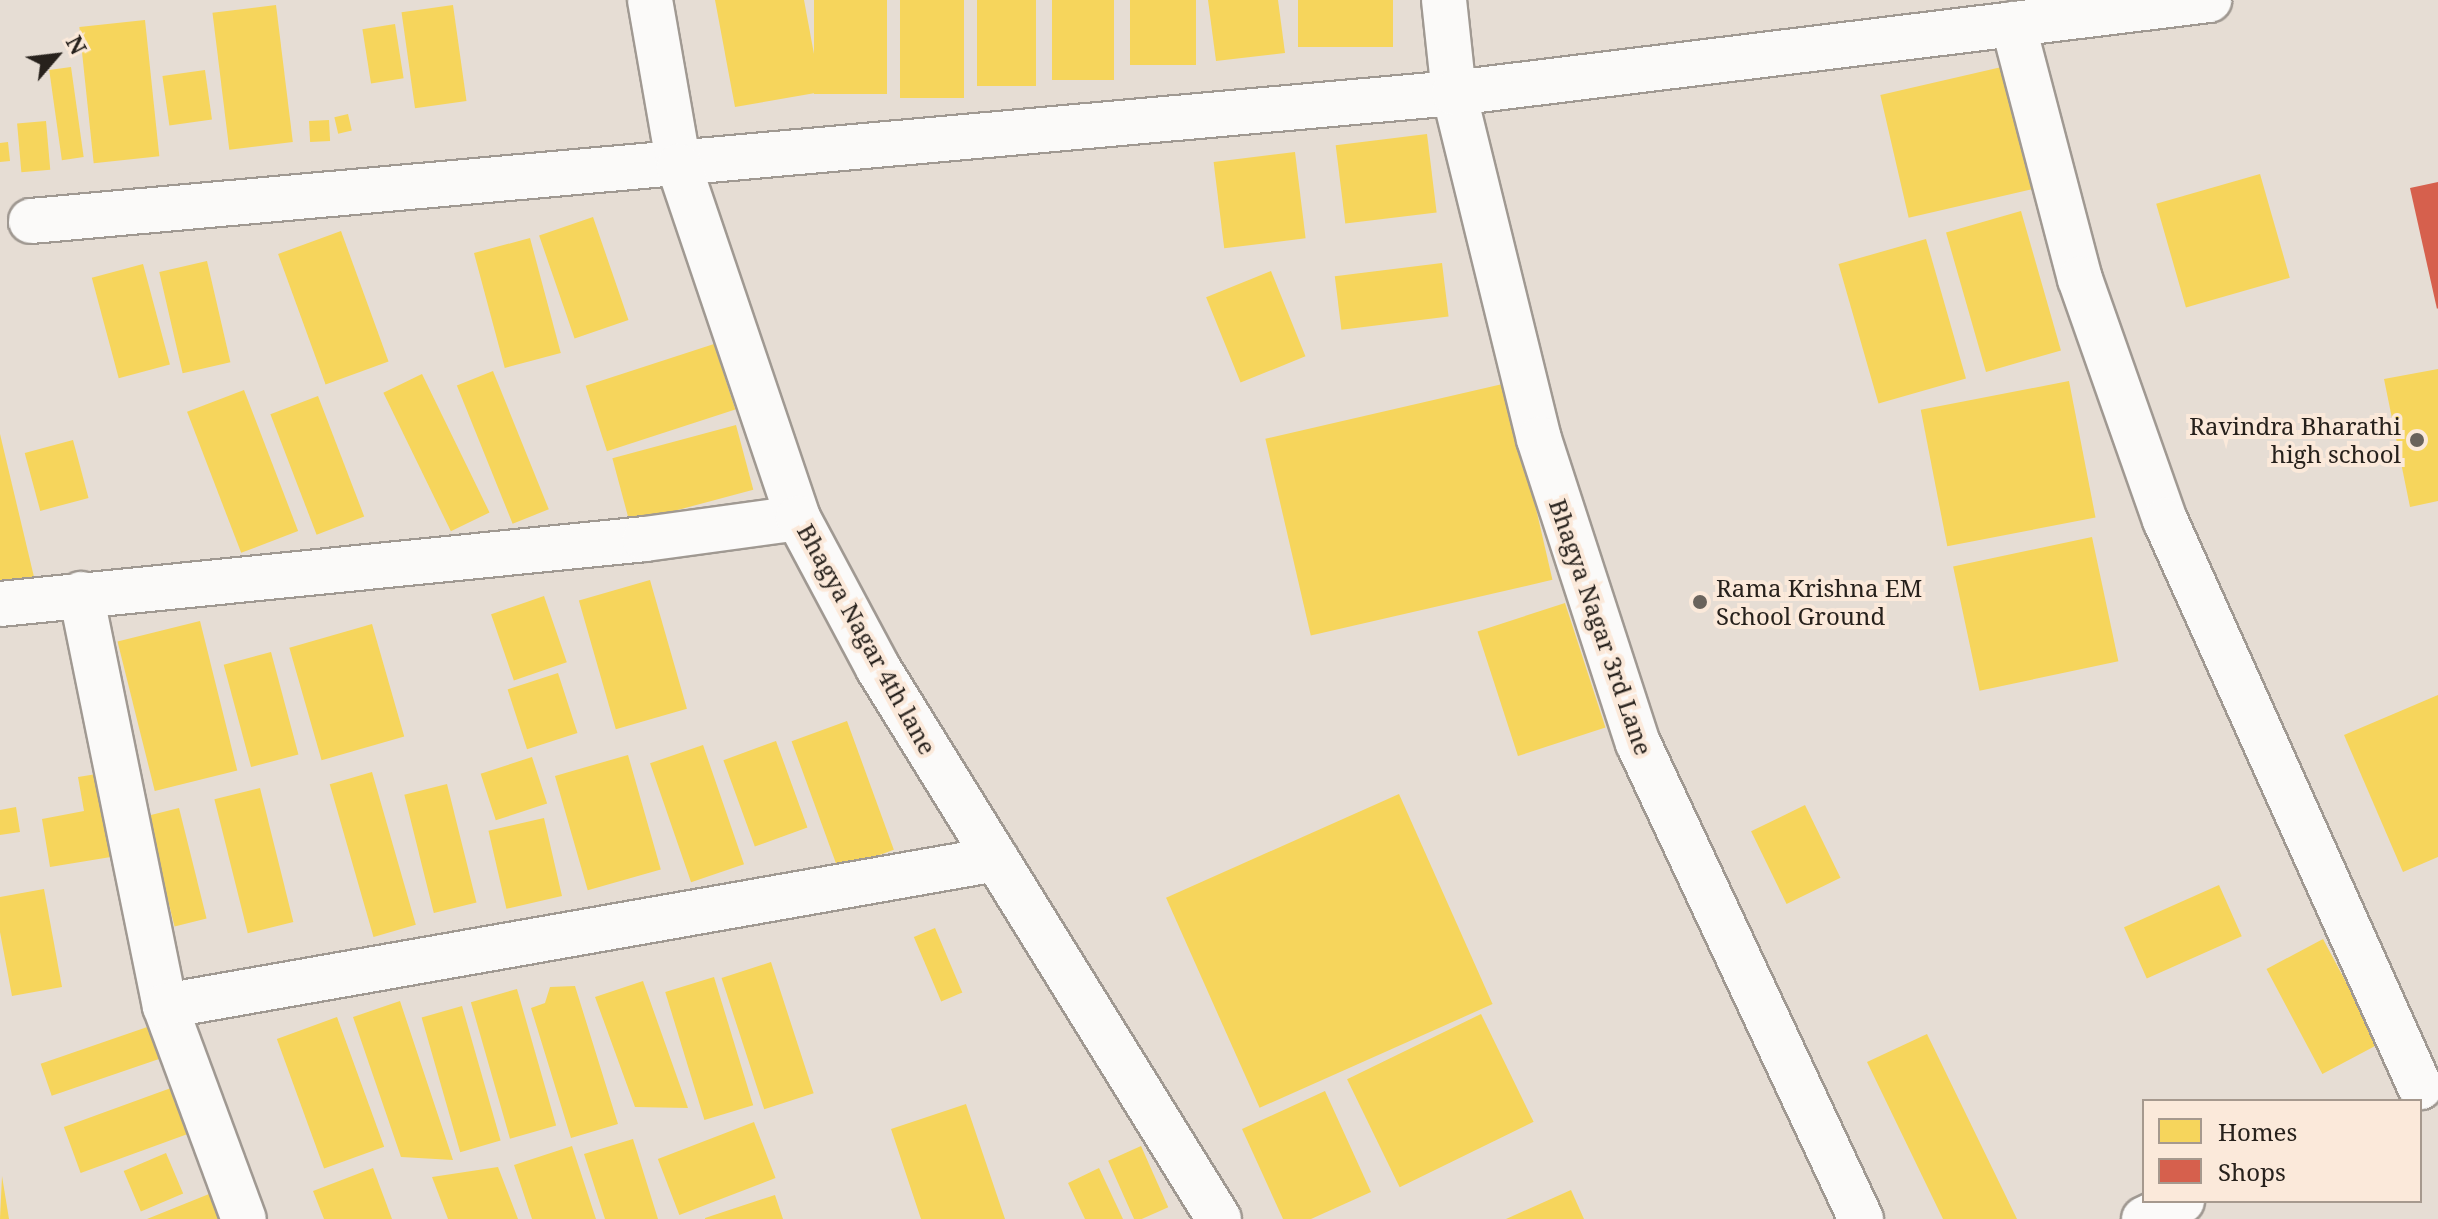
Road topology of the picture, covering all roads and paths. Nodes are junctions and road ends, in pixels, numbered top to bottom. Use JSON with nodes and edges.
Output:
{"nodes":[{"id":1,"x":650,"y":0,"type":"edge"},
{"id":2,"x":1444,"y":0,"type":"edge"},
{"id":3,"x":2209,"y":0,"type":"edge"},
{"id":4,"x":2013,"y":24,"type":"junction"},
{"id":5,"x":1454,"y":93,"type":"junction"},
{"id":6,"x":679,"y":166,"type":"junction"},
{"id":7,"x":31,"y":221,"type":"dead end"},
{"id":8,"x":798,"y":518,"type":"junction"},
{"id":9,"x":81,"y":594,"type":"junction"},
{"id":10,"x":0,"y":604,"type":"edge"},
{"id":11,"x":996,"y":859,"type":"junction"},
{"id":12,"x":165,"y":1006,"type":"junction"},
{"id":13,"x":2416,"y":1089,"type":"edge"},
{"id":14,"x":2178,"y":1203,"type":"edge"},
{"id":15,"x":244,"y":1219,"type":"edge"},
{"id":16,"x":1219,"y":1219,"type":"edge"},
{"id":17,"x":1861,"y":1219,"type":"edge"},
{"id":18,"x":2144,"y":1219,"type":"edge"}],
"edges":[{"from":1,"to":6,"type":"street","name":"Bhagya Nagar 4th lane"},
{"from":2,"to":5,"type":"street","name":"Bhagya Nagar 3rd Lane"},
{"from":3,"to":4,"type":"street"},
{"from":4,"to":5,"type":"street"},
{"from":4,"to":13,"type":"street"},
{"from":5,"to":6,"type":"street"},
{"from":5,"to":17,"type":"street","name":"Bhagya Nagar 3rd Lane"},
{"from":6,"to":7,"type":"street"},
{"from":6,"to":8,"type":"street","name":"Bhagya Nagar 4th lane"},
{"from":8,"to":9,"type":"street"},
{"from":8,"to":11,"type":"street","name":"Bhagya Nagar 4th lane"},
{"from":9,"to":10,"type":"street"},
{"from":9,"to":12,"type":"street"},
{"from":11,"to":12,"type":"street"},
{"from":11,"to":16,"type":"street","name":"Bhagya Nagar 4th lane"},
{"from":12,"to":15,"type":"street"},
{"from":14,"to":18,"type":"street"}]}
